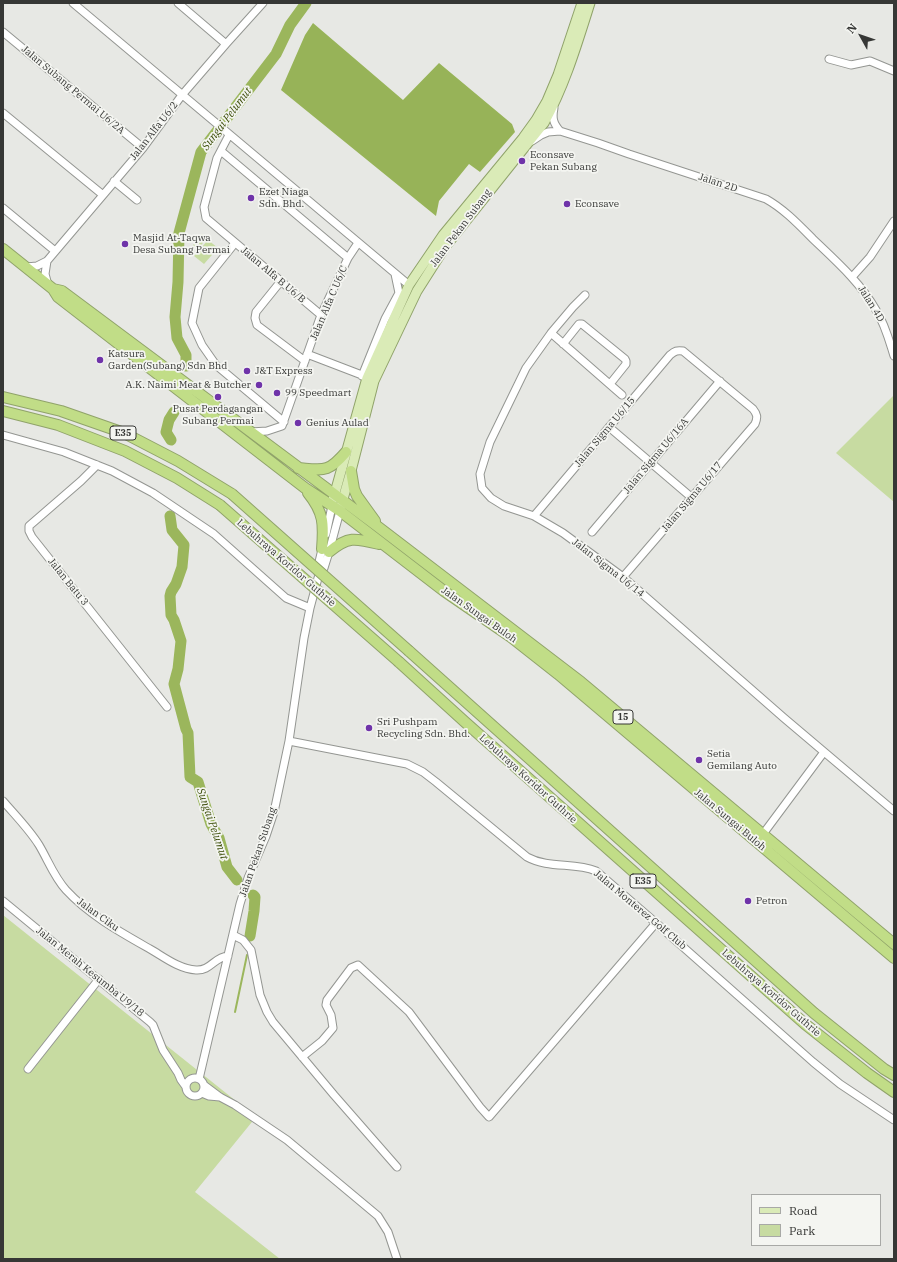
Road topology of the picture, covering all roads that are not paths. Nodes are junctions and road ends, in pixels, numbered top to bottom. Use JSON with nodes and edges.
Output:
{"nodes":[{"id":1,"x":73,"y":3,"type":"edge"},
{"id":2,"x":178,"y":3,"type":"edge"},
{"id":3,"x":263,"y":3,"type":"edge"},
{"id":4,"x":582,"y":3,"type":"edge"},
{"id":5,"x":590,"y":3,"type":"edge"},
{"id":6,"x":3,"y":32,"type":"edge"},
{"id":7,"x":226,"y":44,"type":"junction"},
{"id":8,"x":829,"y":59,"type":"dead end"},
{"id":9,"x":894,"y":71,"type":"edge"},
{"id":10,"x":182,"y":95,"type":"junction"},
{"id":11,"x":555,"y":103,"type":"junction"},
{"id":12,"x":3,"y":113,"type":"edge"},
{"id":13,"x":560,"y":131,"type":"junction"},
{"id":14,"x":226,"y":133,"type":"junction"},
{"id":15,"x":528,"y":143,"type":"junction"},
{"id":16,"x":143,"y":148,"type":"junction"},
{"id":17,"x":221,"y":151,"type":"junction"},
{"id":18,"x":114,"y":181,"type":"junction"},
{"id":19,"x":103,"y":195,"type":"junction"},
{"id":20,"x":137,"y":200,"type":"dead end"},
{"id":21,"x":3,"y":208,"type":"edge"},
{"id":22,"x":894,"y":221,"type":"edge"},
{"id":23,"x":235,"y":243,"type":"junction"},
{"id":24,"x":358,"y":243,"type":"junction"},
{"id":25,"x":3,"y":249,"type":"edge"},
{"id":26,"x":55,"y":251,"type":"junction"},
{"id":27,"x":348,"y":258,"type":"junction"},
{"id":28,"x":47,"y":261,"type":"junction"},
{"id":29,"x":26,"y":267,"type":"junction"},
{"id":30,"x":395,"y":273,"type":"junction"},
{"id":31,"x":853,"y":276,"type":"junction"},
{"id":32,"x":281,"y":281,"type":"junction"},
{"id":33,"x":409,"y":285,"type":"junction"},
{"id":34,"x":51,"y":287,"type":"junction"},
{"id":35,"x":585,"y":295,"type":"dead end"},
{"id":36,"x":321,"y":315,"type":"junction"},
{"id":37,"x":551,"y":333,"type":"junction"},
{"id":38,"x":563,"y":344,"type":"junction"},
{"id":39,"x":894,"y":356,"type":"edge"},
{"id":40,"x":306,"y":358,"type":"junction"},
{"id":41,"x":365,"y":377,"type":"junction"},
{"id":42,"x":720,"y":381,"type":"junction"},
{"id":43,"x":610,"y":384,"type":"junction"},
{"id":44,"x":622,"y":395,"type":"dead end"},
{"id":45,"x":3,"y":397,"type":"edge"},
{"id":46,"x":3,"y":411,"type":"edge"},
{"id":47,"x":284,"y":422,"type":"junction"},
{"id":48,"x":609,"y":427,"type":"junction"},
{"id":49,"x":251,"y":432,"type":"junction"},
{"id":50,"x":3,"y":435,"type":"edge"},
{"id":51,"x":346,"y":452,"type":"junction"},
{"id":52,"x":651,"y":463,"type":"junction"},
{"id":53,"x":96,"y":465,"type":"junction"},
{"id":54,"x":298,"y":468,"type":"junction"},
{"id":55,"x":351,"y":471,"type":"junction"},
{"id":56,"x":305,"y":488,"type":"junction"},
{"id":57,"x":692,"y":497,"type":"junction"},
{"id":58,"x":338,"y":498,"type":"junction"},
{"id":59,"x":336,"y":508,"type":"junction"},
{"id":60,"x":534,"y":516,"type":"junction"},
{"id":61,"x":377,"y":526,"type":"junction"},
{"id":62,"x":592,"y":532,"type":"dead end"},
{"id":63,"x":382,"y":544,"type":"junction"},
{"id":64,"x":326,"y":550,"type":"junction"},
{"id":65,"x":623,"y":577,"type":"junction"},
{"id":66,"x":310,"y":608,"type":"junction"},
{"id":67,"x":167,"y":707,"type":"dead end"},
{"id":68,"x":289,"y":741,"type":"junction"},
{"id":69,"x":824,"y":752,"type":"junction"},
{"id":70,"x":3,"y":801,"type":"edge"},
{"id":71,"x":894,"y":811,"type":"edge"},
{"id":72,"x":763,"y":834,"type":"junction"},
{"id":73,"x":3,"y":901,"type":"edge"},
{"id":74,"x":656,"y":923,"type":"junction"},
{"id":75,"x":233,"y":935,"type":"junction"},
{"id":76,"x":894,"y":944,"type":"edge"},
{"id":77,"x":228,"y":956,"type":"junction"},
{"id":78,"x":894,"y":958,"type":"edge"},
{"id":79,"x":99,"y":979,"type":"junction"},
{"id":80,"x":302,"y":1057,"type":"junction"},
{"id":81,"x":28,"y":1069,"type":"dead end"},
{"id":82,"x":178,"y":1073,"type":"junction"},
{"id":83,"x":894,"y":1075,"type":"edge"},
{"id":84,"x":196,"y":1078,"type":"junction"},
{"id":85,"x":204,"y":1085,"type":"junction"},
{"id":86,"x":186,"y":1087,"type":"junction"},
{"id":87,"x":894,"y":1092,"type":"edge"},
{"id":88,"x":202,"y":1093,"type":"junction"},
{"id":89,"x":220,"y":1097,"type":"junction"},
{"id":90,"x":894,"y":1120,"type":"edge"},
{"id":91,"x":397,"y":1166,"type":"dead end"},
{"id":92,"x":397,"y":1259,"type":"edge"}],
"edges":[{"from":1,"to":10,"type":"street"},
{"from":2,"to":7,"type":"street"},
{"from":3,"to":7,"type":"street","name":"Jalan Alfa U6/2"},
{"from":4,"to":33,"type":"main road","name":"Jalan Pekan Subang"},
{"from":5,"to":11,"type":"main road","name":"Jalan Pekan Subang"},
{"from":6,"to":16,"type":"street","name":"Jalan Subang Permai U6/2A"},
{"from":7,"to":10,"type":"street","name":"Jalan Alfa U6/2"},
{"from":8,"to":9,"type":"street"},
{"from":10,"to":14,"type":"street"},
{"from":10,"to":16,"type":"street","name":"Jalan Alfa U6/2"},
{"from":11,"to":13,"type":"street"},
{"from":11,"to":15,"type":"main road","name":"Jalan Pekan Subang"},
{"from":12,"to":19,"type":"street"},
{"from":13,"to":15,"type":"street"},
{"from":13,"to":31,"type":"street","name":"Jalan 2D"},
{"from":14,"to":17,"type":"street"},
{"from":14,"to":24,"type":"street"},
{"from":15,"to":55,"type":"main road","name":"Jalan Pekan Subang"},
{"from":16,"to":18,"type":"street","name":"Jalan Alfa U6/2"},
{"from":17,"to":23,"type":"street","name":"Jalan Alfa B U6/B"},
{"from":17,"to":27,"type":"street"},
{"from":18,"to":19,"type":"street","name":"Jalan Alfa U6/2"},
{"from":18,"to":20,"type":"street"},
{"from":19,"to":26,"type":"street","name":"Jalan Alfa U6/2"},
{"from":21,"to":26,"type":"street"},
{"from":22,"to":31,"type":"street"},
{"from":23,"to":32,"type":"street","name":"Jalan Alfa B U6/B"},
{"from":23,"to":47,"type":"street"},
{"from":24,"to":27,"type":"street","name":"Jalan Alfa C U6/C"},
{"from":24,"to":30,"type":"street"},
{"from":25,"to":29,"type":"highway","name":"Jalan Sungai Buloh","number":"15"},
{"from":26,"to":28,"type":"street","name":"Jalan Alfa U6/2"},
{"from":27,"to":36,"type":"street","name":"Jalan Alfa C U6/C"},
{"from":28,"to":29,"type":"street"},
{"from":28,"to":34,"type":"street"},
{"from":29,"to":34,"type":"highway","name":"Jalan Sungai Buloh","number":"15"},
{"from":30,"to":33,"type":"street"},
{"from":30,"to":41,"type":"street"},
{"from":31,"to":39,"type":"street","name":"Jalan 4D"},
{"from":32,"to":36,"type":"street","name":"Jalan Alfa B U6/B"},
{"from":32,"to":40,"type":"street"},
{"from":33,"to":41,"type":"main road","name":"Jalan Pekan Subang"},
{"from":34,"to":49,"type":"highway","name":"Jalan Sungai Buloh","number":"15"},
{"from":34,"to":56,"type":"highway","name":"Jalan Sungai Buloh","number":"15"},
{"from":35,"to":37,"type":"street","name":"Jalan Sigma U6/14"},
{"from":36,"to":40,"type":"street","name":"Jalan Alfa C U6/C"},
{"from":37,"to":38,"type":"street"},
{"from":37,"to":60,"type":"street","name":"Jalan Sigma U6/14"},
{"from":38,"to":43,"type":"street"},
{"from":38,"to":43,"type":"street"},
{"from":40,"to":41,"type":"street"},
{"from":40,"to":47,"type":"street","name":"Jalan Alfa C U6/C"},
{"from":41,"to":51,"type":"main road","name":"Jalan Pekan Subang"},
{"from":42,"to":48,"type":"street","name":"Jalan Sigma U6/15"},
{"from":42,"to":52,"type":"street","name":"Jalan Sigma U6/16A"},
{"from":42,"to":57,"type":"street","name":"Jalan Sigma U6/17"},
{"from":43,"to":44,"type":"street"},
{"from":45,"to":83,"type":"highway","name":"Lebuhraya Koridor Guthrie","number":"E35","bridge":true},
{"from":46,"to":87,"type":"highway","name":"Lebuhraya Koridor Guthrie","number":"E35","bridge":true},
{"from":47,"to":49,"type":"street"},
{"from":48,"to":52,"type":"street"},
{"from":48,"to":60,"type":"street","name":"Jalan Sigma U6/15"},
{"from":49,"to":54,"type":"highway","name":"Jalan Sungai Buloh","number":"15"},
{"from":50,"to":53,"type":"street"},
{"from":51,"to":54,"type":"highway"},
{"from":51,"to":58,"type":"main road","name":"Jalan Pekan Subang"},
{"from":52,"to":57,"type":"street"},
{"from":52,"to":62,"type":"street","name":"Jalan Sigma U6/16A"},
{"from":53,"to":66,"type":"street"},
{"from":53,"to":67,"type":"street","name":"Jalan Batu 3"},
{"from":54,"to":58,"type":"highway","name":"Jalan Sungai Buloh","number":"15"},
{"from":55,"to":58,"type":"main road","name":"Jalan Pekan Subang"},
{"from":55,"to":61,"type":"highway"},
{"from":56,"to":59,"type":"highway","name":"Jalan Sungai Buloh","number":"15"},
{"from":56,"to":64,"type":"highway"},
{"from":57,"to":65,"type":"street","name":"Jalan Sigma U6/17"},
{"from":58,"to":59,"type":"main road","name":"Jalan Pekan Subang"},
{"from":58,"to":61,"type":"highway","name":"Jalan Sungai Buloh","number":"15"},
{"from":59,"to":63,"type":"highway","name":"Jalan Sungai Buloh","number":"15"},
{"from":59,"to":64,"type":"street","name":"Jalan Pekan Subang"},
{"from":60,"to":65,"type":"street","name":"Jalan Sigma U6/14"},
{"from":61,"to":72,"type":"highway","name":"Jalan Sungai Buloh","number":"15"},
{"from":63,"to":64,"type":"highway"},
{"from":63,"to":78,"type":"highway","name":"Jalan Sungai Buloh","number":"15"},
{"from":64,"to":66,"type":"street","name":"Jalan Pekan Subang"},
{"from":65,"to":69,"type":"street","name":"Jalan Sigma U6/14"},
{"from":66,"to":68,"type":"street","name":"Jalan Pekan Subang"},
{"from":68,"to":74,"type":"street","name":"Jalan Monterez Golf Club"},
{"from":68,"to":75,"type":"street","name":"Jalan Pekan Subang"},
{"from":69,"to":71,"type":"street","name":"Jalan Sigma U6/14"},
{"from":69,"to":72,"type":"street"},
{"from":70,"to":77,"type":"street","name":"Jalan Ciku"},
{"from":72,"to":76,"type":"highway","name":"Jalan Sungai Buloh","number":"15"},
{"from":73,"to":79,"type":"street","name":"Jalan Merah Kesumba U9/18"},
{"from":74,"to":80,"type":"street"},
{"from":74,"to":90,"type":"street","name":"Jalan Monterez Golf Club"},
{"from":75,"to":77,"type":"street","name":"Jalan Pekan Subang"},
{"from":75,"to":80,"type":"street"},
{"from":77,"to":84,"type":"street","name":"Jalan Pekan Subang"},
{"from":79,"to":81,"type":"street"},
{"from":79,"to":82,"type":"street","name":"Jalan Merah Kesumba U9/18"},
{"from":80,"to":91,"type":"street"},
{"from":82,"to":84,"type":"street"},
{"from":82,"to":86,"type":"street","name":"Jalan Merah Kesumba U9/18"},
{"from":84,"to":85,"type":"street"},
{"from":84,"to":86,"type":"street"},
{"from":85,"to":88,"type":"street"},
{"from":85,"to":89,"type":"street"},
{"from":86,"to":88,"type":"street"},
{"from":88,"to":89,"type":"street"},
{"from":89,"to":92,"type":"street"}]}
